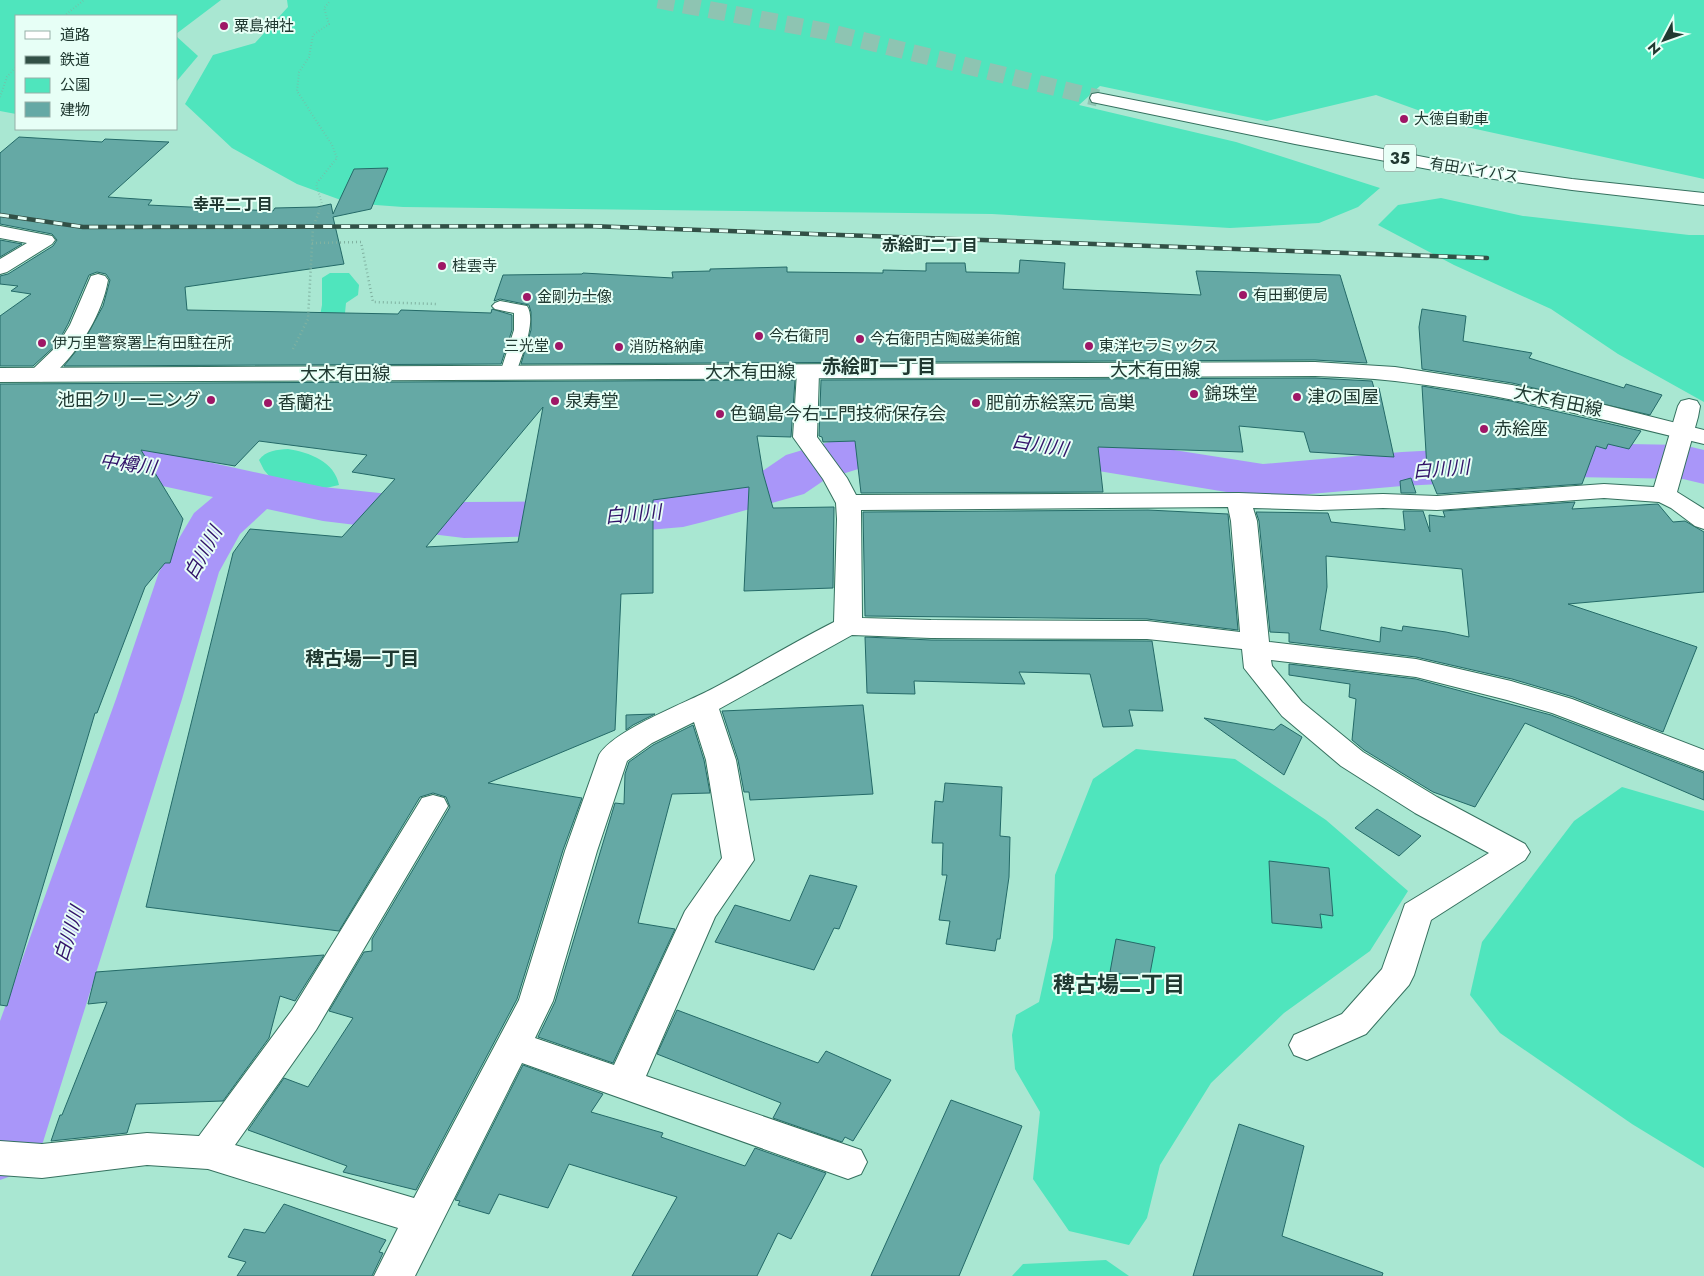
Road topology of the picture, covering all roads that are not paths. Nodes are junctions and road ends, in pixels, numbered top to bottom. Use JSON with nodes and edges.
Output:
{"nodes":[{"id":1,"x":1098,"y":98,"type":"tunnel mouth"},
{"id":2,"x":1704,"y":199,"type":"edge"},
{"id":3,"x":0,"y":232,"type":"edge"},
{"id":4,"x":0,"y":268,"type":"edge"},
{"id":5,"x":98,"y":280,"type":"dead end"},
{"id":6,"x":500,"y":306,"type":"dead end"},
{"id":7,"x":808,"y":372,"type":"junction"},
{"id":8,"x":508,"y":373,"type":"junction"},
{"id":9,"x":0,"y":375,"type":"edge"},
{"id":10,"x":40,"y":375,"type":"junction"},
{"id":11,"x":1688,"y":406,"type":"dead end"},
{"id":12,"x":1689,"y":438,"type":"edge"},
{"id":13,"x":841,"y":491,"type":"junction"},
{"id":14,"x":1664,"y":495,"type":"junction"},
{"id":15,"x":1239,"y":500,"type":"junction"},
{"id":16,"x":1704,"y":521,"type":"edge"},
{"id":17,"x":848,"y":626,"type":"junction"},
{"id":18,"x":1256,"y":645,"type":"junction"},
{"id":19,"x":703,"y":704,"type":"junction"},
{"id":20,"x":1704,"y":761,"type":"edge"},
{"id":21,"x":433,"y":806,"type":"dead end"},
{"id":22,"x":513,"y":1045,"type":"junction"},
{"id":23,"x":1307,"y":1045,"type":"dead end"},
{"id":24,"x":624,"y":1084,"type":"junction"},
{"id":25,"x":208,"y":1153,"type":"junction"},
{"id":26,"x":0,"y":1158,"type":"edge"},
{"id":27,"x":848,"y":1162,"type":"dead end"},
{"id":28,"x":423,"y":1218,"type":"junction"},
{"id":29,"x":394,"y":1276,"type":"edge"}],
"edges":[{"from":1,"to":2,"type":"main road","name":"有田バイパス","number":"35"},
{"from":3,"to":4,"type":"main road"},
{"from":5,"to":10,"type":"main road"},
{"from":6,"to":8,"type":"lane"},
{"from":7,"to":8,"type":"main road","name":"大木有田線"},
{"from":7,"to":12,"type":"main road","name":"大木有田線"},
{"from":7,"to":13,"type":"main road"},
{"from":8,"to":10,"type":"main road","name":"大木有田線"},
{"from":9,"to":10,"type":"main road","name":"大木有田線"},
{"from":11,"to":12,"type":"main road"},
{"from":12,"to":14,"type":"main road"},
{"from":13,"to":15,"type":"main road"},
{"from":13,"to":17,"type":"main road"},
{"from":14,"to":15,"type":"main road"},
{"from":14,"to":16,"type":"main road"},
{"from":15,"to":18,"type":"main road"},
{"from":17,"to":18,"type":"main road"},
{"from":17,"to":19,"type":"main road"},
{"from":18,"to":20,"type":"main road"},
{"from":18,"to":23,"type":"main road"},
{"from":19,"to":22,"type":"main road"},
{"from":19,"to":24,"type":"main road"},
{"from":21,"to":25,"type":"main road"},
{"from":22,"to":24,"type":"main road"},
{"from":22,"to":28,"type":"main road"},
{"from":24,"to":27,"type":"main road"},
{"from":25,"to":26,"type":"main road"},
{"from":25,"to":28,"type":"main road"},
{"from":28,"to":29,"type":"main road"}]}
